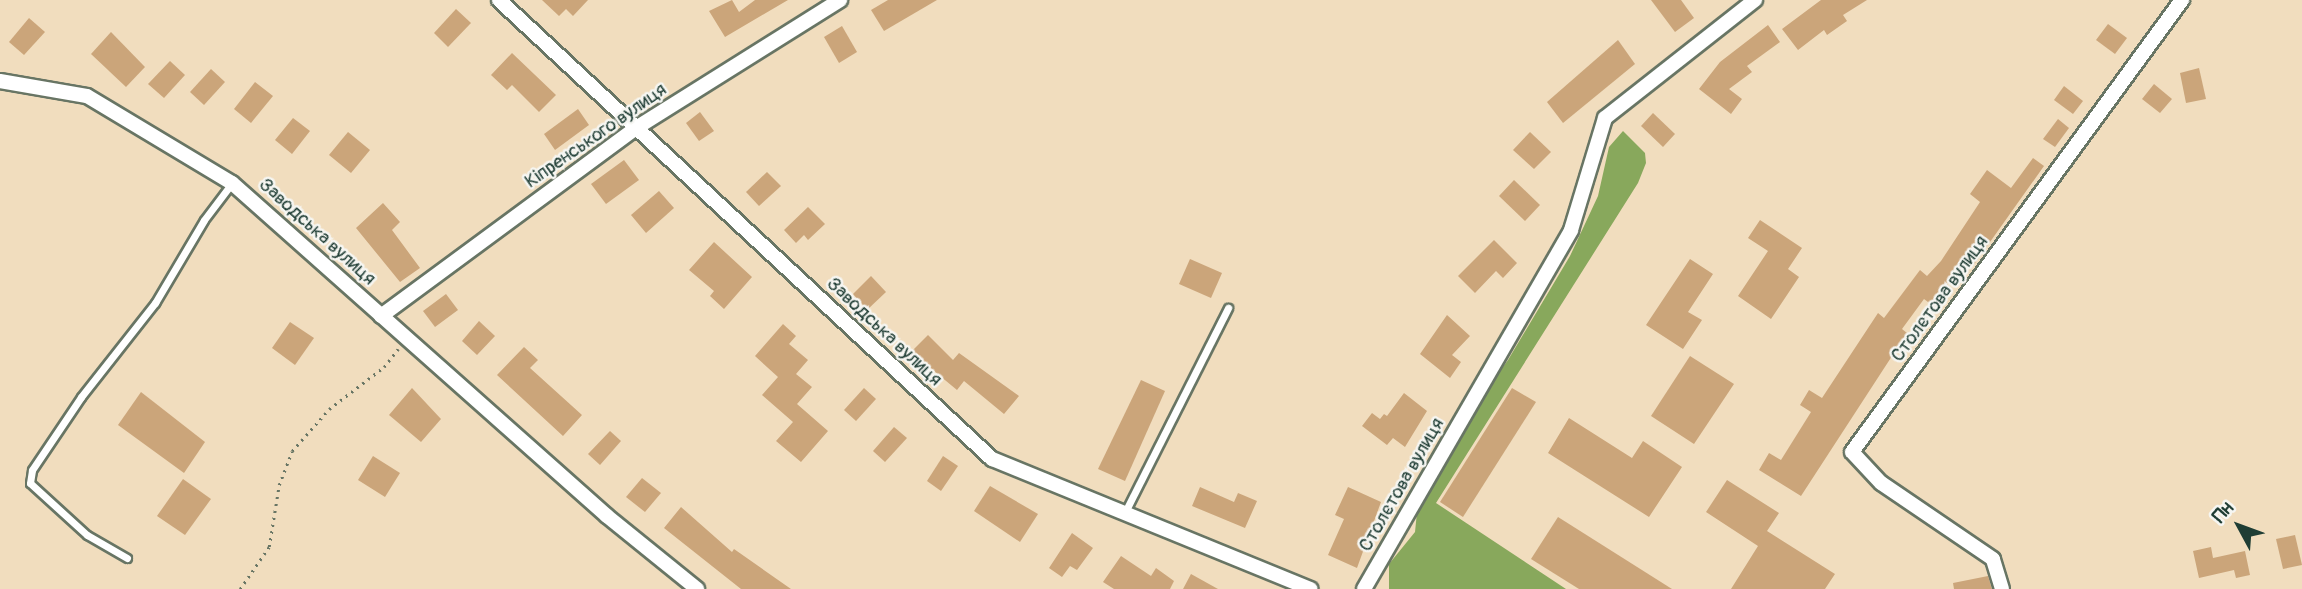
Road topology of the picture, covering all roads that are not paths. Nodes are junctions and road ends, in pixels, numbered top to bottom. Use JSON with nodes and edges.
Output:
{"nodes":[{"id":1,"x":499,"y":0,"type":"edge"},
{"id":2,"x":841,"y":0,"type":"edge"},
{"id":3,"x":1755,"y":0,"type":"edge"},
{"id":4,"x":2182,"y":0,"type":"edge"},
{"id":5,"x":0,"y":81,"type":"edge"},
{"id":6,"x":636,"y":128,"type":"junction"},
{"id":7,"x":232,"y":183,"type":"junction"},
{"id":8,"x":1228,"y":308,"type":"dead end"},
{"id":9,"x":381,"y":316,"type":"junction"},
{"id":10,"x":1124,"y":515,"type":"junction"},
{"id":11,"x":127,"y":558,"type":"dead end"},
{"id":12,"x":696,"y":589,"type":"edge"},
{"id":13,"x":1310,"y":589,"type":"edge"},
{"id":14,"x":1364,"y":589,"type":"edge"},
{"id":15,"x":2001,"y":589,"type":"edge"}],
"edges":[{"from":1,"to":6,"type":"street","name":"Заводська вулиця"},
{"from":2,"to":6,"type":"street","name":"Кіпренського вулиця"},
{"from":3,"to":14,"type":"street","name":"Столєтова вулиця"},
{"from":4,"to":15,"type":"street","name":"Столєтова вулиця"},
{"from":5,"to":7,"type":"street","name":"Заводська вулиця"},
{"from":6,"to":9,"type":"street","name":"Кіпренського вулиця"},
{"from":6,"to":10,"type":"street","name":"Заводська вулиця"},
{"from":7,"to":9,"type":"street","name":"Заводська вулиця"},
{"from":7,"to":11,"type":"lane"},
{"from":8,"to":10,"type":"lane"},
{"from":9,"to":12,"type":"street","name":"Заводська вулиця"},
{"from":10,"to":13,"type":"street","name":"Заводська вулиця"}]}
